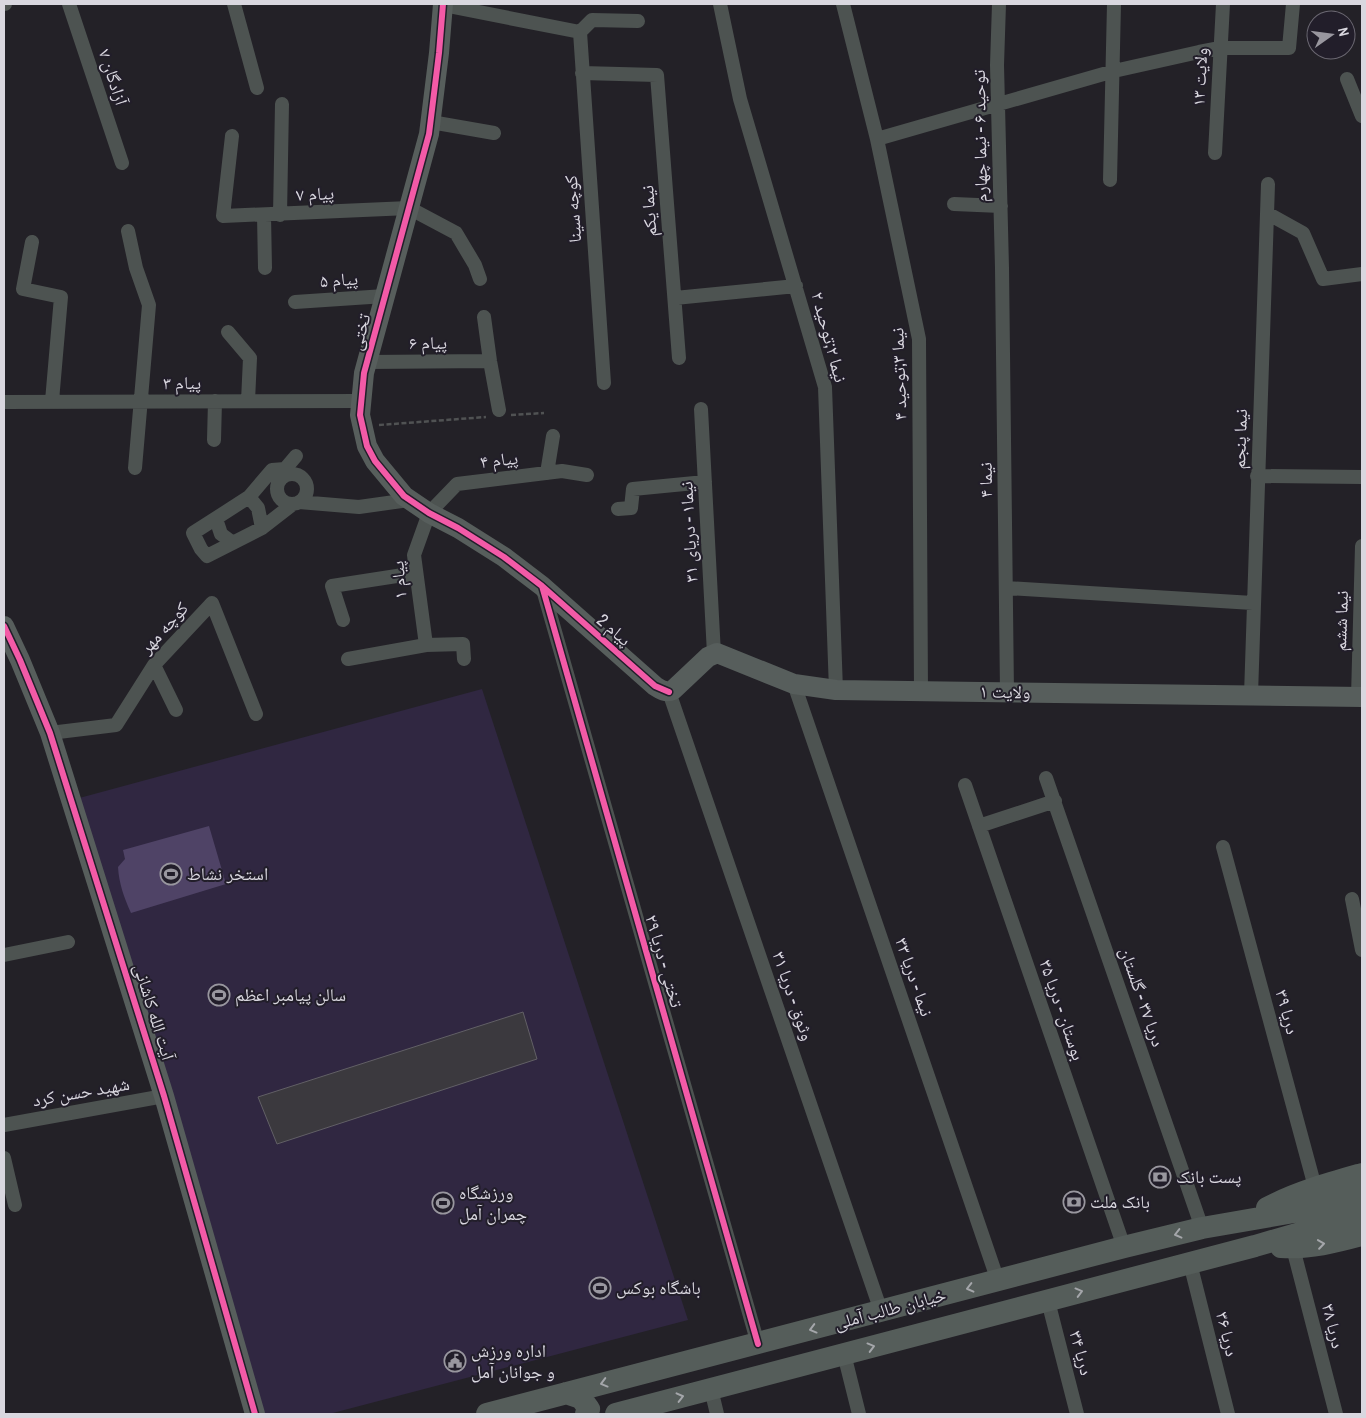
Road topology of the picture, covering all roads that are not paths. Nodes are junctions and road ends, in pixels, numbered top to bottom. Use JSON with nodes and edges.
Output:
{"nodes":[{"id":1,"x":69,"y":4,"type":"edge"},
{"id":2,"x":234,"y":4,"type":"edge"},
{"id":3,"x":720,"y":4,"type":"edge"},
{"id":4,"x":843,"y":4,"type":"edge"},
{"id":5,"x":999,"y":4,"type":"edge"},
{"id":6,"x":1114,"y":4,"type":"edge"},
{"id":7,"x":1223,"y":4,"type":"edge"},
{"id":8,"x":1293,"y":4,"type":"edge"},
{"id":9,"x":443,"y":5,"type":"edge"},
{"id":10,"x":638,"y":21,"type":"dead end"},
{"id":11,"x":580,"y":32,"type":"junction"},
{"id":12,"x":1220,"y":48,"type":"junction"},
{"id":13,"x":1114,"y":71,"type":"junction"},
{"id":14,"x":582,"y":73,"type":"junction"},
{"id":15,"x":1347,"y":79,"type":"dead end"},
{"id":16,"x":257,"y":88,"type":"dead end"},
{"id":17,"x":282,"y":104,"type":"dead end"},
{"id":18,"x":998,"y":104,"type":"junction"},
{"id":19,"x":1362,"y":116,"type":"edge"},
{"id":20,"x":431,"y":122,"type":"junction"},
{"id":21,"x":494,"y":134,"type":"dead end"},
{"id":22,"x":232,"y":136,"type":"dead end"},
{"id":23,"x":877,"y":139,"type":"junction"},
{"id":24,"x":1215,"y":153,"type":"dead end"},
{"id":25,"x":122,"y":163,"type":"dead end"},
{"id":26,"x":1110,"y":180,"type":"dead end"},
{"id":27,"x":1268,"y":184,"type":"dead end"},
{"id":28,"x":954,"y":204,"type":"dead end"},
{"id":29,"x":1001,"y":206,"type":"junction"},
{"id":30,"x":409,"y":208,"type":"junction"},
{"id":31,"x":1267,"y":213,"type":"junction"},
{"id":32,"x":264,"y":215,"type":"junction"},
{"id":33,"x":280,"y":215,"type":"junction"},
{"id":34,"x":128,"y":231,"type":"dead end"},
{"id":35,"x":32,"y":242,"type":"dead end"},
{"id":36,"x":265,"y":268,"type":"dead end"},
{"id":37,"x":1002,"y":268,"type":"joint"},
{"id":38,"x":1362,"y":274,"type":"edge"},
{"id":39,"x":480,"y":279,"type":"dead end"},
{"id":40,"x":796,"y":286,"type":"junction"},
{"id":41,"x":385,"y":296,"type":"junction"},
{"id":42,"x":675,"y":298,"type":"junction"},
{"id":43,"x":295,"y":302,"type":"dead end"},
{"id":44,"x":484,"y":317,"type":"dead end"},
{"id":45,"x":228,"y":332,"type":"dead end"},
{"id":46,"x":679,"y":358,"type":"dead end"},
{"id":47,"x":490,"y":361,"type":"junction"},
{"id":48,"x":367,"y":362,"type":"junction"},
{"id":49,"x":604,"y":383,"type":"dead end"},
{"id":50,"x":140,"y":401,"type":"junction"},
{"id":51,"x":248,"y":401,"type":"junction"},
{"id":52,"x":361,"y":401,"type":"junction"},
{"id":53,"x":4,"y":402,"type":"edge"},
{"id":54,"x":52,"y":402,"type":"junction"},
{"id":55,"x":215,"y":402,"type":"junction"},
{"id":56,"x":702,"y":409,"type":"dead end"},
{"id":57,"x":498,"y":414,"type":"road end"},
{"id":58,"x":553,"y":436,"type":"dead end"},
{"id":59,"x":214,"y":440,"type":"dead end"},
{"id":60,"x":296,"y":456,"type":"dead end"},
{"id":61,"x":135,"y":468,"type":"dead end"},
{"id":62,"x":286,"y":471,"type":"junction"},
{"id":63,"x":547,"y":472,"type":"junction"},
{"id":64,"x":586,"y":475,"type":"dead end"},
{"id":65,"x":1257,"y":476,"type":"junction"},
{"id":66,"x":1362,"y":477,"type":"edge"},
{"id":67,"x":705,"y":482,"type":"junction"},
{"id":68,"x":249,"y":497,"type":"junction"},
{"id":69,"x":409,"y":500,"type":"junction"},
{"id":70,"x":296,"y":503,"type":"junction"},
{"id":71,"x":618,"y":509,"type":"dead end"},
{"id":72,"x":429,"y":513,"type":"junction"},
{"id":73,"x":216,"y":519,"type":"junction"},
{"id":74,"x":262,"y":528,"type":"junction"},
{"id":75,"x":233,"y":543,"type":"junction"},
{"id":76,"x":1362,"y":546,"type":"edge"},
{"id":77,"x":416,"y":573,"type":"junction"},
{"id":78,"x":542,"y":586,"type":"junction"},
{"id":79,"x":1006,"y":588,"type":"junction"},
{"id":80,"x":1253,"y":603,"type":"junction"},
{"id":81,"x":343,"y":620,"type":"dead end"},
{"id":82,"x":4,"y":626,"type":"edge"},
{"id":83,"x":426,"y":645,"type":"junction"},
{"id":84,"x":714,"y":654,"type":"junction"},
{"id":85,"x":348,"y":659,"type":"dead end"},
{"id":86,"x":464,"y":659,"type":"dead end"},
{"id":87,"x":154,"y":665,"type":"junction"},
{"id":88,"x":794,"y":684,"type":"junction"},
{"id":89,"x":836,"y":690,"type":"junction"},
{"id":90,"x":921,"y":691,"type":"junction"},
{"id":91,"x":669,"y":692,"type":"junction"},
{"id":92,"x":1008,"y":692,"type":"junction"},
{"id":93,"x":1251,"y":695,"type":"junction"},
{"id":94,"x":1360,"y":697,"type":"edge"},
{"id":95,"x":176,"y":710,"type":"dead end"},
{"id":96,"x":256,"y":714,"type":"dead end"},
{"id":97,"x":50,"y":733,"type":"junction"},
{"id":98,"x":1046,"y":778,"type":"dead end"},
{"id":99,"x":965,"y":785,"type":"dead end"},
{"id":100,"x":1055,"y":801,"type":"junction"},
{"id":101,"x":979,"y":826,"type":"junction"},
{"id":102,"x":1223,"y":847,"type":"dead end"},
{"id":103,"x":1352,"y":899,"type":"dead end"},
{"id":104,"x":68,"y":942,"type":"dead end"},
{"id":105,"x":1362,"y":950,"type":"edge"},
{"id":106,"x":4,"y":955,"type":"edge"},
{"id":107,"x":164,"y":1096,"type":"junction"},
{"id":108,"x":4,"y":1125,"type":"edge"},
{"id":109,"x":4,"y":1158,"type":"edge"},
{"id":110,"x":1362,"y":1174,"type":"edge"},
{"id":111,"x":1315,"y":1187,"type":"junction"},
{"id":112,"x":1362,"y":1193,"type":"edge"},
{"id":113,"x":15,"y":1205,"type":"dead end"},
{"id":114,"x":1362,"y":1215,"type":"edge"},
{"id":115,"x":1245,"y":1220,"type":"junction"},
{"id":116,"x":1202,"y":1228,"type":"junction"},
{"id":117,"x":1362,"y":1235,"type":"edge"},
{"id":118,"x":1255,"y":1246,"type":"junction"},
{"id":119,"x":1124,"y":1247,"type":"junction"},
{"id":120,"x":1293,"y":1248,"type":"junction"},
{"id":121,"x":1190,"y":1262,"type":"junction"},
{"id":122,"x":998,"y":1281,"type":"junction"},
{"id":123,"x":1048,"y":1301,"type":"junction"},
{"id":124,"x":881,"y":1311,"type":"junction"},
{"id":125,"x":758,"y":1344,"type":"junction"},
{"id":126,"x":844,"y":1354,"type":"junction"},
{"id":127,"x":650,"y":1372,"type":"junction"},
{"id":128,"x":711,"y":1390,"type":"junction"},
{"id":129,"x":566,"y":1393,"type":"junction"},
{"id":130,"x":650,"y":1405,"type":"junction"},
{"id":131,"x":255,"y":1414,"type":"edge"},
{"id":132,"x":487,"y":1414,"type":"edge"},
{"id":133,"x":586,"y":1414,"type":"edge"},
{"id":134,"x":616,"y":1414,"type":"edge"},
{"id":135,"x":717,"y":1414,"type":"edge"},
{"id":136,"x":859,"y":1414,"type":"edge"},
{"id":137,"x":1078,"y":1414,"type":"edge"},
{"id":138,"x":1228,"y":1414,"type":"edge"},
{"id":139,"x":1336,"y":1414,"type":"edge"}],
"edges":[{"from":1,"to":25,"type":"street","name":"آزادگان ۷"},
{"from":2,"to":16,"type":"street"},
{"from":3,"to":40,"type":"street","name":"نیما ۲;توحید ۲"},
{"from":4,"to":23,"type":"street","name":"نیما ۳;توحید ۴"},
{"from":5,"to":18,"type":"street","name":"توحید ۶ - نیما چهارم"},
{"from":6,"to":13,"type":"street"},
{"from":7,"to":12,"type":"street","name":"ولایت ۱۳"},
{"from":8,"to":12,"type":"street"},
{"from":9,"to":11,"type":"street"},
{"from":9,"to":20,"type":"street","name":"تختی"},
{"from":10,"to":11,"type":"street"},
{"from":11,"to":14,"type":"street","name":"کوچه سینا"},
{"from":12,"to":13,"type":"street"},
{"from":12,"to":24,"type":"street","name":"ولایت ۱۳"},
{"from":13,"to":18,"type":"street"},
{"from":13,"to":26,"type":"street"},
{"from":14,"to":42,"type":"street","name":"نیما یکم"},
{"from":14,"to":49,"type":"street","name":"کوچه سینا"},
{"from":15,"to":19,"type":"street"},
{"from":17,"to":33,"type":"street"},
{"from":18,"to":23,"type":"street"},
{"from":18,"to":29,"type":"street","name":"توحید ۶ - نیما چهارم"},
{"from":20,"to":21,"type":"street"},
{"from":20,"to":30,"type":"street","name":"تختی"},
{"from":22,"to":32,"type":"street","name":"پیام ۷"},
{"from":23,"to":90,"type":"street","name":"نیما ۳;توحید ۴"},
{"from":27,"to":31,"type":"street","name":"نیما پنجم"},
{"from":28,"to":29,"type":"street"},
{"from":29,"to":37,"type":"street","name":"توحید ۶ - نیما چهارم"},
{"from":30,"to":33,"type":"street","name":"پیام ۷"},
{"from":30,"to":39,"type":"street"},
{"from":30,"to":41,"type":"street","name":"تختی"},
{"from":31,"to":38,"type":"street"},
{"from":31,"to":65,"type":"street","name":"نیما پنجم"},
{"from":32,"to":33,"type":"street","name":"پیام ۷"},
{"from":32,"to":36,"type":"street"},
{"from":34,"to":50,"type":"street"},
{"from":35,"to":54,"type":"street"},
{"from":37,"to":79,"type":"street","name":"نیما ۴"},
{"from":40,"to":42,"type":"street"},
{"from":40,"to":89,"type":"street","name":"نیما ۲;توحید ۲"},
{"from":41,"to":43,"type":"street","name":"پیام ۵"},
{"from":41,"to":48,"type":"street","name":"تختی"},
{"from":42,"to":46,"type":"street"},
{"from":44,"to":47,"type":"street"},
{"from":45,"to":51,"type":"street"},
{"from":47,"to":48,"type":"street","name":"پیام ۶"},
{"from":47,"to":57,"type":"street"},
{"from":48,"to":52,"type":"street","name":"تختی"},
{"from":50,"to":54,"type":"street","name":"پيام ۳"},
{"from":50,"to":55,"type":"street","name":"پيام ۳"},
{"from":50,"to":61,"type":"street"},
{"from":51,"to":52,"type":"street","name":"پيام ۳"},
{"from":51,"to":55,"type":"street","name":"پيام ۳"},
{"from":52,"to":69,"type":"street","name":"تختی"},
{"from":53,"to":54,"type":"street","name":"پيام ۳"},
{"from":55,"to":59,"type":"street"},
{"from":56,"to":67,"type":"street","name":"نیما۱ - دریای ۳۱"},
{"from":58,"to":63,"type":"street"},
{"from":60,"to":62,"type":"street"},
{"from":62,"to":68,"type":"street"},
{"from":62,"to":70,"type":"street"},
{"from":62,"to":70,"type":"street"},
{"from":63,"to":64,"type":"street","name":"پیام ۴"},
{"from":63,"to":72,"type":"street","name":"پیام ۴"},
{"from":65,"to":66,"type":"street"},
{"from":65,"to":80,"type":"street","name":"نیما پنجم"},
{"from":67,"to":71,"type":"street"},
{"from":67,"to":84,"type":"street","name":"نیما۱ - دریای ۳۱"},
{"from":68,"to":73,"type":"street"},
{"from":68,"to":74,"type":"street"},
{"from":69,"to":70,"type":"street"},
{"from":69,"to":72,"type":"street","name":"تختی"},
{"from":70,"to":74,"type":"street"},
{"from":72,"to":77,"type":"street","name":"پیام ۱"},
{"from":72,"to":78,"type":"street","name":"تختی"},
{"from":73,"to":75,"type":"street"},
{"from":73,"to":75,"type":"street"},
{"from":74,"to":75,"type":"street"},
{"from":76,"to":94,"type":"street","name":"نیما ششم"},
{"from":77,"to":81,"type":"street"},
{"from":77,"to":83,"type":"street","name":"پیام ۱"},
{"from":78,"to":91,"type":"street","name":"پیام 2"},
{"from":78,"to":125,"type":"street","name":"تختی - دریا ۲۹"},
{"from":79,"to":80,"type":"street"},
{"from":79,"to":92,"type":"street","name":"نیما ۴"},
{"from":80,"to":93,"type":"street","name":"نیما پنجم"},
{"from":82,"to":97,"type":"street","name":"آیت الله کاشانی"},
{"from":83,"to":85,"type":"street"},
{"from":83,"to":86,"type":"street"},
{"from":84,"to":88,"type":"street","name":"ولایت ۱"},
{"from":84,"to":91,"type":"street"},
{"from":87,"to":95,"type":"street"},
{"from":87,"to":96,"type":"street","name":"کوچه مهر"},
{"from":87,"to":97,"type":"street","name":"کوچه مهر"},
{"from":88,"to":89,"type":"street","name":"ولایت ۱"},
{"from":88,"to":122,"type":"street","name":"نیما - دریا ۳۳"},
{"from":89,"to":90,"type":"street","name":"ولایت ۱"},
{"from":90,"to":92,"type":"street","name":"ولایت ۱"},
{"from":91,"to":124,"type":"street","name":"وثوق - دریا ۳۱"},
{"from":92,"to":93,"type":"street","name":"ولایت ۱"},
{"from":93,"to":94,"type":"street","name":"ولایت ۱"},
{"from":97,"to":107,"type":"street","name":"آیت الله کاشانی"},
{"from":98,"to":100,"type":"street","name":"دریا ۳۷ - گلستان"},
{"from":99,"to":101,"type":"street","name":"بوستان - دریا ۳۵"},
{"from":100,"to":101,"type":"street"},
{"from":100,"to":116,"type":"street","name":"دریا ۳۷ - گلستان"},
{"from":101,"to":119,"type":"street","name":"بوستان - دریا ۳۵"},
{"from":102,"to":111,"type":"street","name":"دریا ۳۹"},
{"from":103,"to":105,"type":"street"},
{"from":104,"to":106,"type":"street"},
{"from":107,"to":108,"type":"street","name":"شهید حسن کرد"},
{"from":107,"to":131,"type":"street","name":"آیت الله کاشانی"},
{"from":109,"to":113,"type":"street"},
{"from":110,"to":111,"type":"main road"},
{"from":111,"to":115,"type":"main road"},
{"from":112,"to":115,"type":"main road","name":"خیابان طالب آملی"},
{"from":114,"to":118,"type":"main road","name":"خیابان طالب آملی"},
{"from":115,"to":116,"type":"main road","name":"خیابان طالب آملی"},
{"from":116,"to":119,"type":"main road","name":"خیابان طالب آملی","one_way":true},
{"from":120,"to":117,"type":"main road","one_way":true},
{"from":118,"to":120,"type":"main road"},
{"from":118,"to":121,"type":"main road","name":"خیابان طالب آملی"},
{"from":119,"to":122,"type":"main road","name":"خیابان طالب آملی"},
{"from":120,"to":139,"type":"street","name":"دریا ۳۸"},
{"from":123,"to":121,"type":"main road","name":"خیابان طالب آملی","one_way":true},
{"from":121,"to":138,"type":"street","name":"دریا ۳۶"},
{"from":122,"to":124,"type":"main road","name":"خیابان طالب آملی","one_way":true},
{"from":126,"to":123,"type":"main road","name":"خیابان طالب آملی","one_way":true},
{"from":123,"to":137,"type":"street","name":"دریا ۳۴"},
{"from":124,"to":125,"type":"main road","name":"خیابان طالب آملی","one_way":true},
{"from":125,"to":127,"type":"main road","name":"خیابان طالب آملی"},
{"from":126,"to":128,"type":"main road","name":"خیابان طالب آملی"},
{"from":126,"to":136,"type":"street"},
{"from":127,"to":129,"type":"main road","name":"خیابان طالب آملی","one_way":true},
{"from":127,"to":130,"type":"main road"},
{"from":130,"to":128,"type":"main road","name":"خیابان طالب آملی","one_way":true},
{"from":128,"to":135,"type":"street"},
{"from":129,"to":132,"type":"main road","name":"خیابان طالب آملی"},
{"from":129,"to":133,"type":"main road"},
{"from":130,"to":134,"type":"main road","name":"خیابان طالب آملی"}]}
